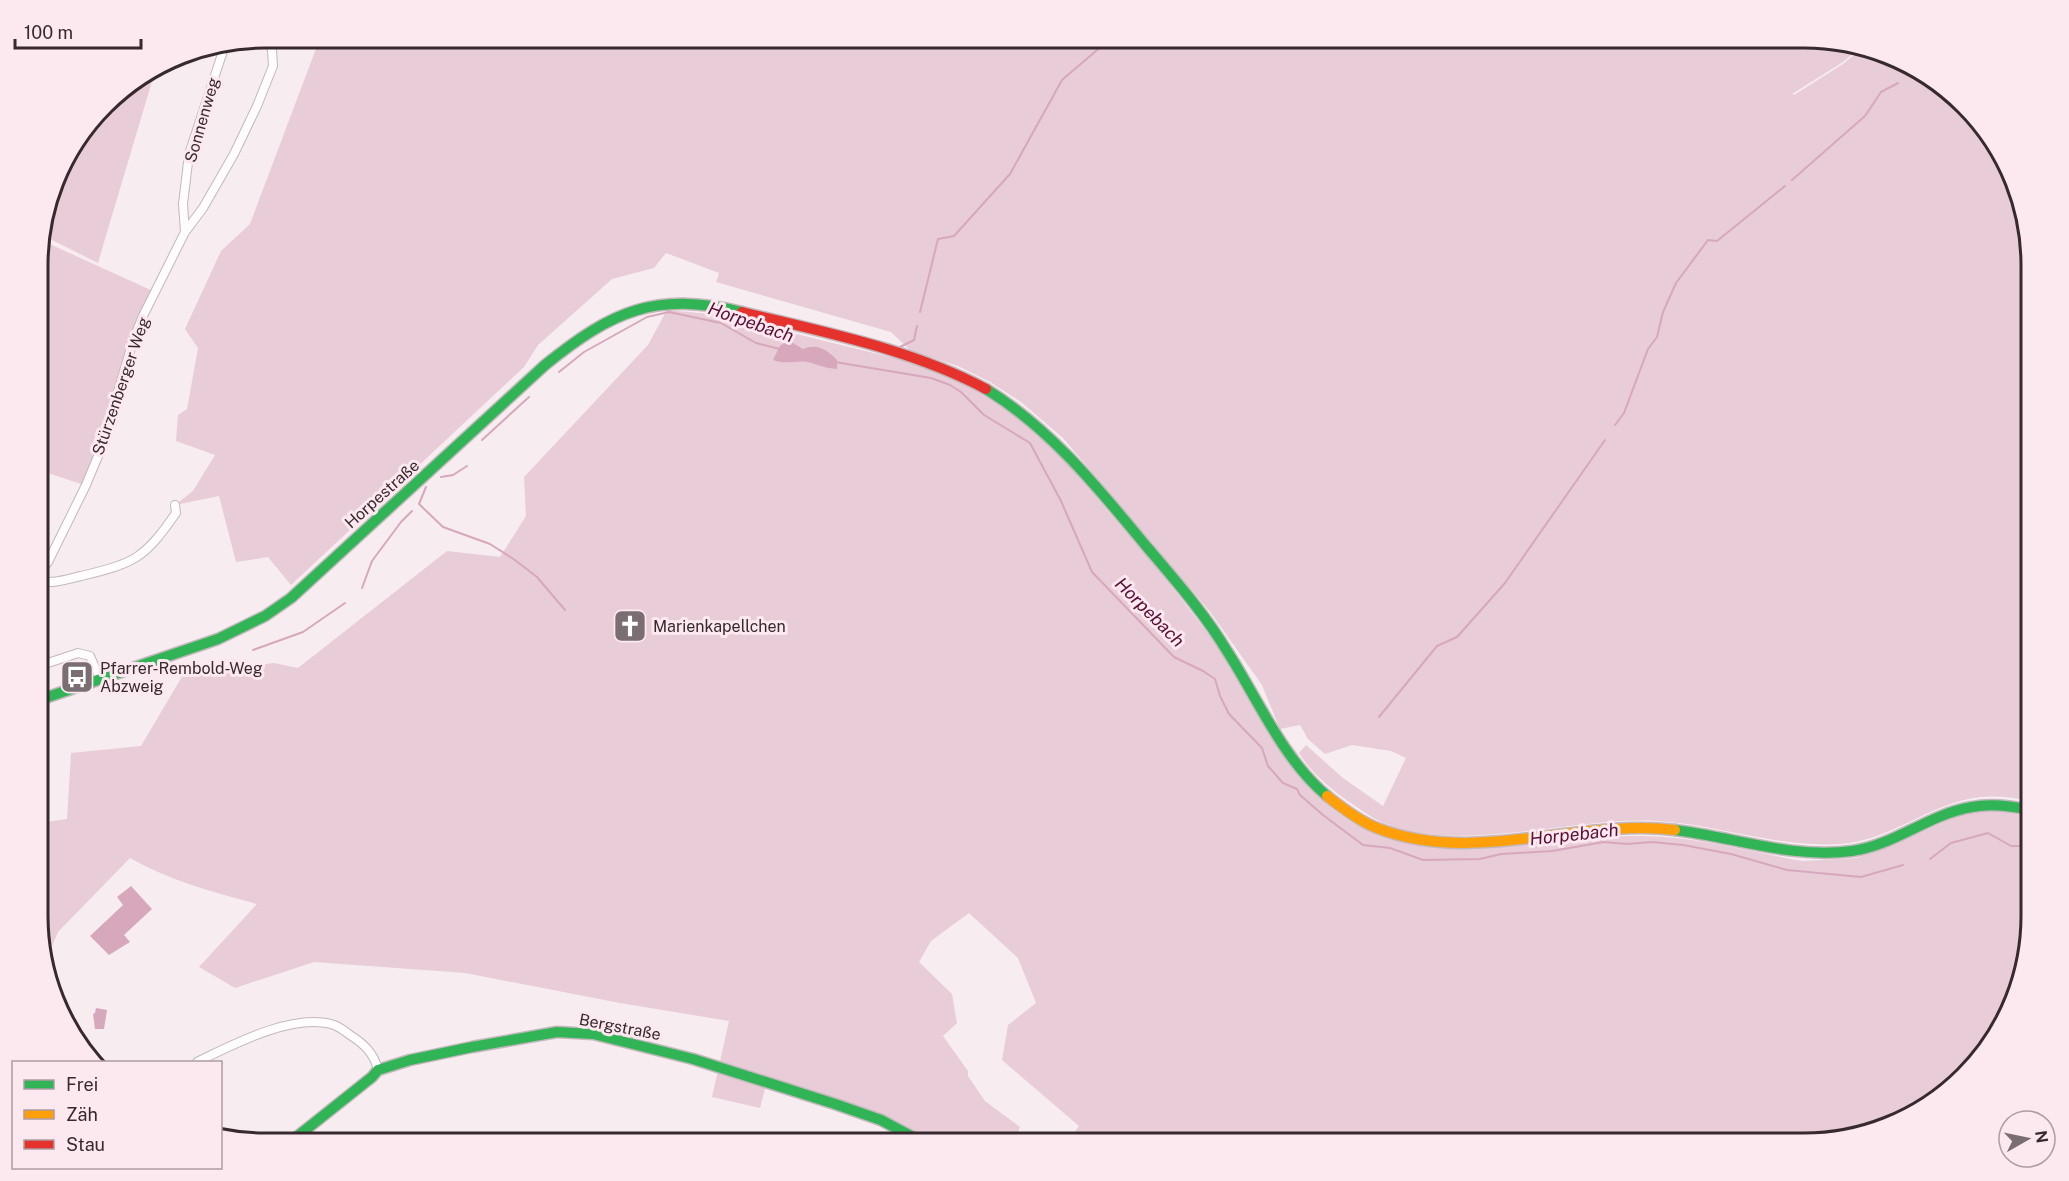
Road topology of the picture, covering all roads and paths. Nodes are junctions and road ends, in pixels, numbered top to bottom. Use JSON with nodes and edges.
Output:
{"nodes":[{"id":1,"x":271,"y":48,"type":"edge"},
{"id":2,"x":223,"y":52,"type":"edge"},
{"id":3,"x":185,"y":232,"type":"junction"},
{"id":4,"x":175,"y":505,"type":"dead end"},
{"id":5,"x":48,"y":562,"type":"edge"},
{"id":6,"x":48,"y":582,"type":"edge"},
{"id":7,"x":48,"y":663,"type":"edge"},
{"id":8,"x":100,"y":679,"type":"junction"},
{"id":9,"x":48,"y":697,"type":"edge"},
{"id":10,"x":2021,"y":809,"type":"edge"},
{"id":11,"x":199,"y":1061,"type":"edge"},
{"id":12,"x":378,"y":1070,"type":"junction"},
{"id":13,"x":302,"y":1133,"type":"edge"},
{"id":14,"x":905,"y":1133,"type":"edge"}],
"edges":[{"from":1,"to":3,"type":"street","name":"Stürzenberger Weg"},
{"from":2,"to":3,"type":"street","name":"Sonnenweg"},
{"from":3,"to":5,"type":"street","name":"Stürzenberger Weg"},
{"from":4,"to":6,"type":"street"},
{"from":7,"to":8,"type":"street"},
{"from":8,"to":9,"type":"street","name":"Horpestraße"},
{"from":8,"to":10,"type":"street","name":"Horpestraße"},
{"from":11,"to":12,"type":"street"},
{"from":12,"to":13,"type":"street","name":"Bergstraße"},
{"from":12,"to":14,"type":"street","name":"Bergstraße"}]}
